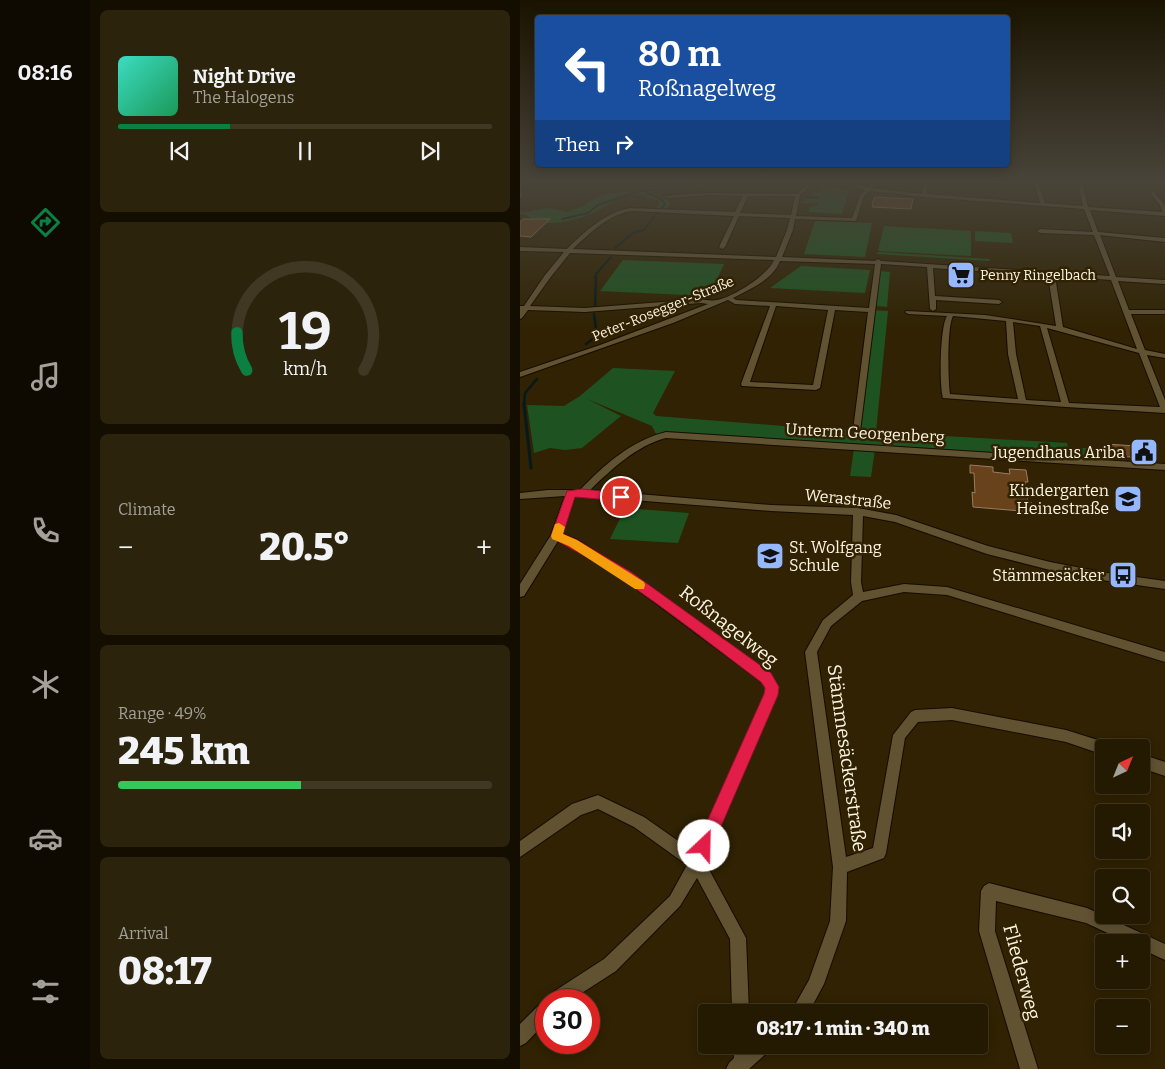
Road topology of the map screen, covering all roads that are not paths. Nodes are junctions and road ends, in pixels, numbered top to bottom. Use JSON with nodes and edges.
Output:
{"nodes":[{"id":1,"x":591,"y":231,"type":"edge"},
{"id":2,"x":730,"y":231,"type":"edge"},
{"id":3,"x":789,"y":231,"type":"edge"},
{"id":4,"x":1040,"y":231,"type":"dead end"},
{"id":5,"x":1096,"y":231,"type":"edge"},
{"id":6,"x":1097,"y":234,"type":"junction"},
{"id":7,"x":1165,"y":240,"type":"edge"},
{"id":8,"x":722,"y":247,"type":"dead end"},
{"id":9,"x":520,"y":249,"type":"edge"},
{"id":10,"x":567,"y":250,"type":"junction"},
{"id":11,"x":778,"y":258,"type":"junction"},
{"id":12,"x":878,"y":262,"type":"junction"},
{"id":13,"x":930,"y":266,"type":"junction"},
{"id":14,"x":1051,"y":273,"type":"junction"},
{"id":15,"x":1114,"y":277,"type":"junction"},
{"id":16,"x":1165,"y":282,"type":"edge"},
{"id":17,"x":728,"y":298,"type":"junction"},
{"id":18,"x":933,"y":298,"type":"junction"},
{"id":19,"x":999,"y":302,"type":"dead end"},
{"id":20,"x":717,"y":303,"type":"junction"},
{"id":21,"x":774,"y":304,"type":"junction"},
{"id":22,"x":523,"y":308,"type":"edge"},
{"id":23,"x":832,"y":308,"type":"junction"},
{"id":24,"x":934,"y":309,"type":"dead end"},
{"id":25,"x":870,"y":310,"type":"dead end"},
{"id":26,"x":908,"y":312,"type":"dead end"},
{"id":27,"x":1128,"y":312,"type":"junction"},
{"id":28,"x":1165,"y":312,"type":"edge"},
{"id":29,"x":950,"y":316,"type":"junction"},
{"id":30,"x":520,"y":317,"type":"edge"},
{"id":31,"x":1009,"y":320,"type":"junction"},
{"id":32,"x":1043,"y":326,"type":"junction"},
{"id":33,"x":1060,"y":328,"type":"junction"},
{"id":34,"x":1143,"y":353,"type":"junction"},
{"id":35,"x":1165,"y":356,"type":"edge"},
{"id":36,"x":520,"y":374,"type":"edge"},
{"id":37,"x":1022,"y":400,"type":"junction"},
{"id":38,"x":1066,"y":405,"type":"junction"},
{"id":39,"x":1165,"y":410,"type":"edge"},
{"id":40,"x":857,"y":430,"type":"dead end"},
{"id":41,"x":1165,"y":467,"type":"edge"},
{"id":42,"x":582,"y":493,"type":"junction"},
{"id":43,"x":571,"y":494,"type":"junction"},
{"id":44,"x":520,"y":496,"type":"edge"},
{"id":45,"x":858,"y":512,"type":"junction"},
{"id":46,"x":556,"y":536,"type":"junction"},
{"id":47,"x":1165,"y":585,"type":"edge"},
{"id":48,"x":520,"y":593,"type":"edge"},
{"id":49,"x":859,"y":597,"type":"junction"},
{"id":50,"x":1165,"y":656,"type":"edge"},
{"id":51,"x":1095,"y":746,"type":"edge"},
{"id":52,"x":1150,"y":764,"type":"edge"},
{"id":53,"x":1165,"y":769,"type":"edge"},
{"id":54,"x":520,"y":850,"type":"edge"},
{"id":55,"x":697,"y":863,"type":"junction"},
{"id":56,"x":840,"y":868,"type":"junction"},
{"id":57,"x":1165,"y":952,"type":"edge"},
{"id":58,"x":573,"y":989,"type":"edge"},
{"id":59,"x":741,"y":1004,"type":"edge"},
{"id":60,"x":805,"y":1004,"type":"edge"},
{"id":61,"x":535,"y":1021,"type":"edge"},
{"id":62,"x":520,"y":1036,"type":"edge"},
{"id":63,"x":753,"y":1054,"type":"edge"},
{"id":64,"x":739,"y":1066,"type":"edge"},
{"id":65,"x":1029,"y":1069,"type":"edge"}],
"edges":[{"from":1,"to":10,"type":"street"},
{"from":2,"to":8,"type":"street"},
{"from":3,"to":11,"type":"street","name":"Peter-Rosegger-Straße"},
{"from":4,"to":6,"type":"street"},
{"from":5,"to":6,"type":"street"},
{"from":6,"to":7,"type":"street"},
{"from":6,"to":15,"type":"street"},
{"from":9,"to":10,"type":"street"},
{"from":10,"to":11,"type":"street"},
{"from":10,"to":22,"type":"street"},
{"from":11,"to":12,"type":"street"},
{"from":11,"to":17,"type":"street","name":"Peter-Rosegger-Straße"},
{"from":12,"to":13,"type":"street"},
{"from":12,"to":40,"type":"street"},
{"from":13,"to":14,"type":"street"},
{"from":13,"to":18,"type":"street"},
{"from":14,"to":15,"type":"street"},
{"from":14,"to":33,"type":"street"},
{"from":15,"to":16,"type":"street"},
{"from":15,"to":27,"type":"street"},
{"from":17,"to":20,"type":"street","name":"Peter-Rosegger-Straße"},
{"from":17,"to":21,"type":"street"},
{"from":18,"to":19,"type":"street"},
{"from":18,"to":24,"type":"street"},
{"from":20,"to":22,"type":"street"},
{"from":20,"to":36,"type":"street","name":"Peter-Rosegger-Straße"},
{"from":21,"to":23,"type":"street"},
{"from":21,"to":23,"type":"street"},
{"from":22,"to":30,"type":"street"},
{"from":23,"to":25,"type":"street"},
{"from":26,"to":29,"type":"street"},
{"from":27,"to":28,"type":"street"},
{"from":27,"to":34,"type":"street"},
{"from":29,"to":31,"type":"street"},
{"from":29,"to":37,"type":"street"},
{"from":31,"to":32,"type":"street"},
{"from":31,"to":37,"type":"street"},
{"from":32,"to":33,"type":"street"},
{"from":32,"to":38,"type":"street"},
{"from":33,"to":34,"type":"street"},
{"from":34,"to":35,"type":"street"},
{"from":34,"to":39,"type":"street"},
{"from":37,"to":38,"type":"street"},
{"from":38,"to":39,"type":"street"},
{"from":41,"to":42,"type":"street","name":"Unterm Georgenberg"},
{"from":42,"to":43,"type":"street","name":"Werastraße"},
{"from":42,"to":45,"type":"street","name":"Werastraße"},
{"from":43,"to":44,"type":"street","name":"Werastraße"},
{"from":43,"to":46,"type":"street"},
{"from":45,"to":47,"type":"street","name":"Werastraße"},
{"from":45,"to":49,"type":"street"},
{"from":46,"to":48,"type":"street"},
{"from":46,"to":55,"type":"street","name":"Roßnagelweg"},
{"from":49,"to":50,"type":"street","name":"Stämmesäckerstraße"},
{"from":49,"to":56,"type":"street","name":"Stämmesäckerstraße"},
{"from":51,"to":56,"type":"street"},
{"from":52,"to":53,"type":"street"},
{"from":54,"to":55,"type":"street"},
{"from":55,"to":58,"type":"street","name":"Roßnagelweg"},
{"from":55,"to":59,"type":"street"},
{"from":56,"to":60,"type":"street","name":"Stämmesäckerstraße"},
{"from":57,"to":65,"type":"street","name":"Fliederweg"},
{"from":61,"to":62,"type":"street"},
{"from":63,"to":64,"type":"street"}]}
